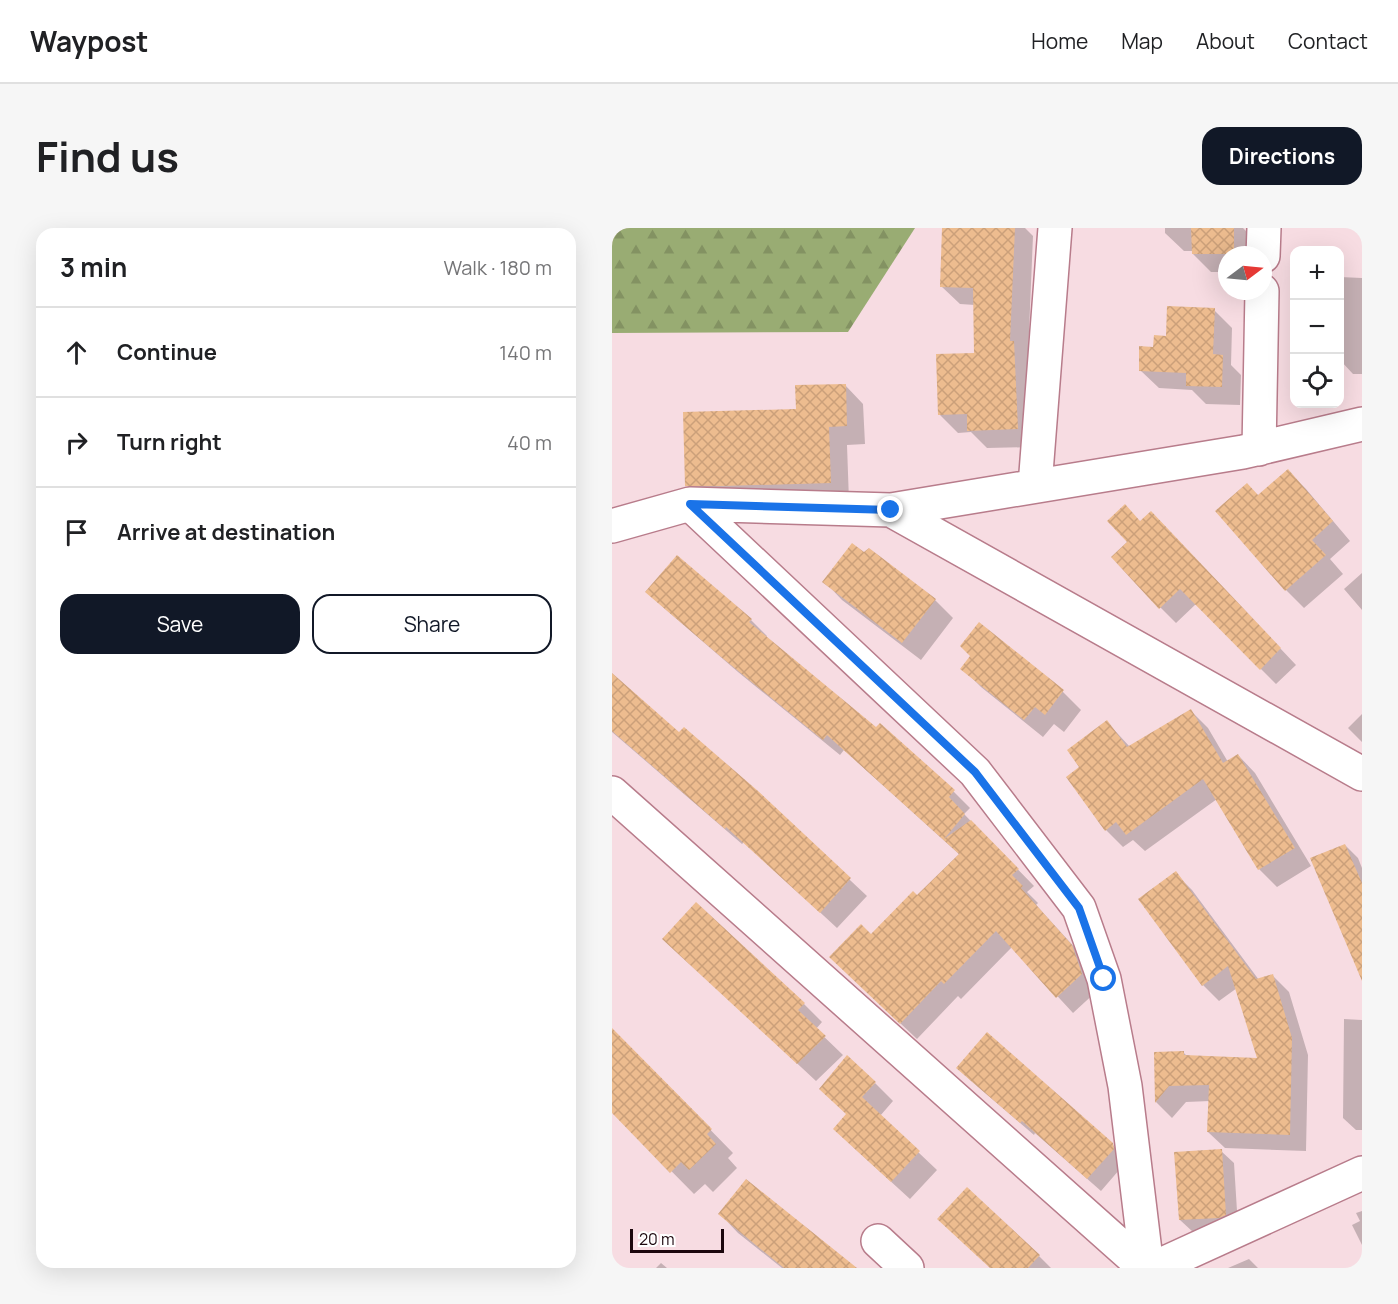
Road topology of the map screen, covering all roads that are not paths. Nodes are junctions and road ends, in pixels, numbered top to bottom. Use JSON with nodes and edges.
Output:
{"nodes":[{"id":1,"x":1055,"y":228,"type":"edge"},
{"id":2,"x":1264,"y":228,"type":"edge"},
{"id":3,"x":1263,"y":246,"type":"edge"},
{"id":4,"x":1262,"y":300,"type":"edge"},
{"id":5,"x":1362,"y":424,"type":"edge"},
{"id":6,"x":1259,"y":449,"type":"junction"},
{"id":7,"x":1035,"y":486,"type":"junction"},
{"id":8,"x":690,"y":504,"type":"junction"},
{"id":9,"x":891,"y":510,"type":"junction"},
{"id":10,"x":612,"y":526,"type":"edge"},
{"id":11,"x":1362,"y":774,"type":"edge"},
{"id":12,"x":612,"y":793,"type":"edge"},
{"id":13,"x":1362,"y":1173,"type":"edge"},
{"id":14,"x":878,"y":1241,"type":"dead end"},
{"id":15,"x":907,"y":1268,"type":"edge"},
{"id":16,"x":1146,"y":1268,"type":"edge"},
{"id":17,"x":1154,"y":1268,"type":"edge"}],
"edges":[{"from":1,"to":7,"type":"street"},
{"from":2,"to":3,"type":"street"},
{"from":4,"to":6,"type":"street"},
{"from":5,"to":6,"type":"street"},
{"from":6,"to":7,"type":"street"},
{"from":7,"to":9,"type":"street"},
{"from":8,"to":9,"type":"street"},
{"from":8,"to":10,"type":"street"},
{"from":8,"to":16,"type":"street"},
{"from":9,"to":11,"type":"street"},
{"from":12,"to":16,"type":"street"},
{"from":13,"to":17,"type":"street"},
{"from":14,"to":15,"type":"street"}]}
